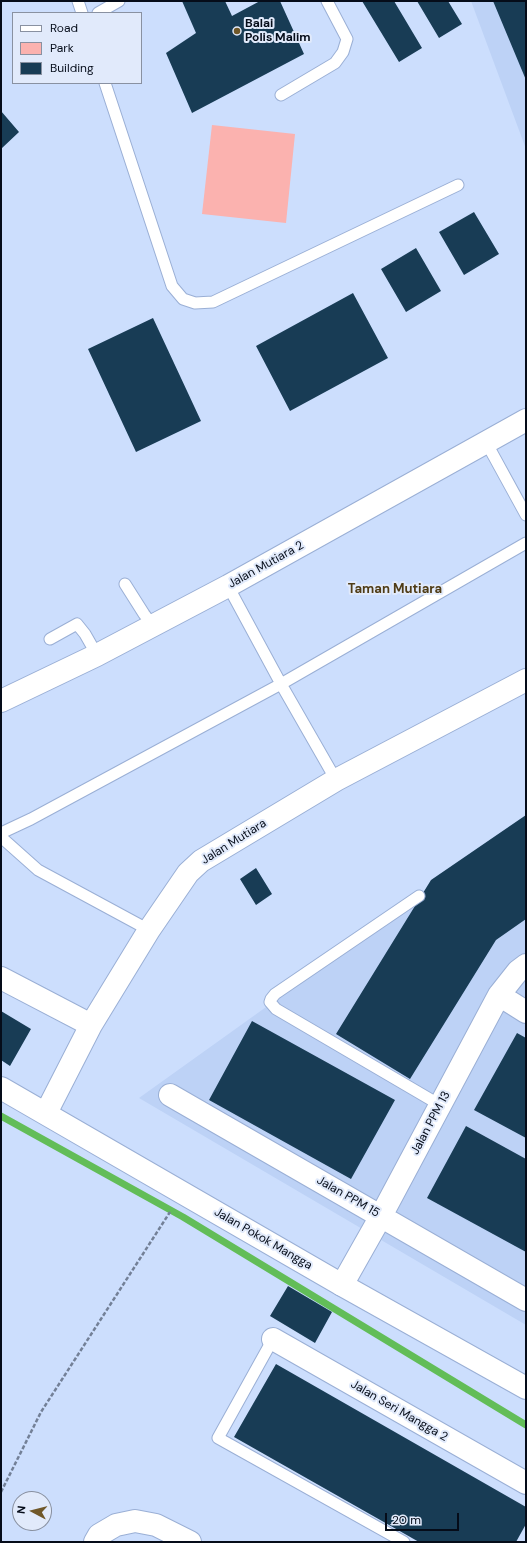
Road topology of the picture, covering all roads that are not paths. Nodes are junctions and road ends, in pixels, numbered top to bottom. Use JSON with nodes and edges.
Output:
{"nodes":[{"id":1,"x":78,"y":1,"type":"edge"},
{"id":2,"x":119,"y":1,"type":"edge"},
{"id":3,"x":327,"y":1,"type":"edge"},
{"id":4,"x":82,"y":12,"type":"edge"},
{"id":5,"x":100,"y":12,"type":"edge"},
{"id":6,"x":105,"y":84,"type":"edge"},
{"id":7,"x":281,"y":95,"type":"dead end"},
{"id":8,"x":458,"y":185,"type":"dead end"},
{"id":9,"x":526,"y":420,"type":"edge"},
{"id":10,"x":486,"y":442,"type":"junction"},
{"id":11,"x":526,"y":514,"type":"edge"},
{"id":12,"x":526,"y":543,"type":"edge"},
{"id":13,"x":125,"y":584,"type":"dead end"},
{"id":14,"x":228,"y":586,"type":"junction"},
{"id":15,"x":154,"y":626,"type":"junction"},
{"id":16,"x":50,"y":640,"type":"dead end"},
{"id":17,"x":97,"y":655,"type":"junction"},
{"id":18,"x":526,"y":680,"type":"edge"},
{"id":19,"x":281,"y":684,"type":"junction"},
{"id":20,"x":1,"y":701,"type":"edge"},
{"id":21,"x":336,"y":780,"type":"junction"},
{"id":22,"x":1,"y":833,"type":"edge"},
{"id":23,"x":1,"y":837,"type":"edge"},
{"id":24,"x":419,"y":896,"type":"dead end"},
{"id":25,"x":149,"y":930,"type":"junction"},
{"id":26,"x":526,"y":965,"type":"edge"},
{"id":27,"x":1,"y":978,"type":"edge"},
{"id":28,"x":499,"y":995,"type":"junction"},
{"id":29,"x":526,"y":1012,"type":"edge"},
{"id":30,"x":91,"y":1025,"type":"junction"},
{"id":31,"x":1,"y":1088,"type":"edge"},
{"id":32,"x":170,"y":1094,"type":"dead end"},
{"id":33,"x":440,"y":1105,"type":"junction"},
{"id":34,"x":46,"y":1113,"type":"junction"},
{"id":35,"x":381,"y":1216,"type":"junction"},
{"id":36,"x":342,"y":1285,"type":"junction"},
{"id":37,"x":526,"y":1300,"type":"edge"},
{"id":38,"x":272,"y":1339,"type":"joint"},
{"id":39,"x":526,"y":1388,"type":"edge"},
{"id":40,"x":526,"y":1483,"type":"edge"},
{"id":41,"x":95,"y":1542,"type":"edge"},
{"id":42,"x":190,"y":1542,"type":"edge"},
{"id":43,"x":404,"y":1542,"type":"edge"}],
"edges":[{"from":1,"to":4,"type":"lane"},
{"from":2,"to":5,"type":"lane"},
{"from":3,"to":7,"type":"lane"},
{"from":6,"to":8,"type":"lane"},
{"from":9,"to":10,"type":"street","name":"Jalan Mutiara 2"},
{"from":10,"to":11,"type":"lane"},
{"from":10,"to":14,"type":"street","name":"Jalan Mutiara 2"},
{"from":12,"to":19,"type":"lane"},
{"from":13,"to":15,"type":"lane"},
{"from":14,"to":15,"type":"street","name":"Jalan Mutiara 2"},
{"from":14,"to":19,"type":"lane"},
{"from":15,"to":17,"type":"street","name":"Jalan Mutiara 2"},
{"from":16,"to":17,"type":"lane"},
{"from":17,"to":20,"type":"street","name":"Jalan Mutiara 2"},
{"from":18,"to":21,"type":"street","name":"Jalan Mutiara"},
{"from":19,"to":21,"type":"lane"},
{"from":19,"to":22,"type":"lane"},
{"from":21,"to":25,"type":"street","name":"Jalan Mutiara"},
{"from":23,"to":25,"type":"lane"},
{"from":24,"to":33,"type":"lane"},
{"from":25,"to":30,"type":"street","name":"Jalan Mutiara"},
{"from":26,"to":28,"type":"street","name":"Jalan PPM 13"},
{"from":27,"to":30,"type":"street"},
{"from":28,"to":29,"type":"street"},
{"from":28,"to":33,"type":"street","name":"Jalan PPM 13"},
{"from":30,"to":34,"type":"street","name":"Jalan Mutiara"},
{"from":31,"to":34,"type":"street","name":"Jalan Pokok Mangga"},
{"from":32,"to":35,"type":"street","name":"Jalan PPM 15"},
{"from":33,"to":35,"type":"street","name":"Jalan PPM 13"},
{"from":34,"to":36,"type":"street","name":"Jalan Pokok Mangga"},
{"from":35,"to":36,"type":"street","name":"Jalan PPM 13"},
{"from":35,"to":37,"type":"street","name":"Jalan PPM 15"},
{"from":36,"to":39,"type":"street","name":"Jalan Pokok Mangga"},
{"from":38,"to":40,"type":"street","name":"Jalan Seri Mangga 2"},
{"from":38,"to":43,"type":"lane"},
{"from":41,"to":42,"type":"street"}]}
